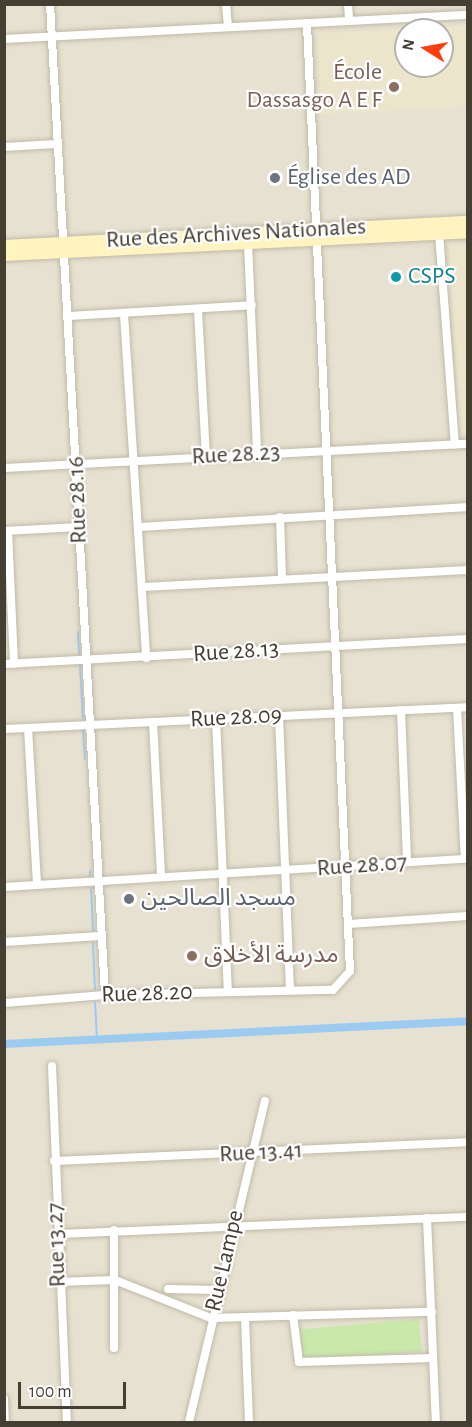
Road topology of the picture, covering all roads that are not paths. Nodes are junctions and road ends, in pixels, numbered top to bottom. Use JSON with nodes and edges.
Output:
{"nodes":[{"id":1,"x":50,"y":4,"type":"edge"},
{"id":2,"x":226,"y":4,"type":"edge"},
{"id":3,"x":348,"y":4,"type":"edge"},
{"id":4,"x":468,"y":15,"type":"edge"},
{"id":5,"x":349,"y":20,"type":"junction"},
{"id":6,"x":307,"y":23,"type":"junction"},
{"id":7,"x":228,"y":27,"type":"junction"},
{"id":8,"x":51,"y":36,"type":"junction"},
{"id":9,"x":4,"y":39,"type":"edge"},
{"id":10,"x":56,"y":144,"type":"junction"},
{"id":11,"x":4,"y":147,"type":"edge"},
{"id":12,"x":468,"y":222,"type":"edge"},
{"id":13,"x":468,"y":232,"type":"edge"},
{"id":14,"x":439,"y":233,"type":"junction"},
{"id":15,"x":318,"y":234,"type":"junction"},
{"id":16,"x":248,"y":243,"type":"junction"},
{"id":17,"x":4,"y":246,"type":"edge"},
{"id":18,"x":66,"y":247,"type":"junction"},
{"id":19,"x":4,"y":255,"type":"edge"},
{"id":20,"x":252,"y":305,"type":"junction"},
{"id":21,"x":198,"y":310,"type":"junction"},
{"id":22,"x":124,"y":314,"type":"junction"},
{"id":23,"x":69,"y":316,"type":"junction"},
{"id":24,"x":454,"y":444,"type":"junction"},
{"id":25,"x":468,"y":444,"type":"edge"},
{"id":26,"x":325,"y":451,"type":"junction"},
{"id":27,"x":257,"y":452,"type":"junction"},
{"id":28,"x":206,"y":456,"type":"junction"},
{"id":29,"x":134,"y":461,"type":"junction"},
{"id":30,"x":76,"y":465,"type":"junction"},
{"id":31,"x":4,"y":468,"type":"edge"},
{"id":32,"x":468,"y":507,"type":"edge"},
{"id":33,"x":328,"y":514,"type":"junction"},
{"id":34,"x":280,"y":517,"type":"junction"},
{"id":35,"x":79,"y":527,"type":"junction"},
{"id":36,"x":140,"y":527,"type":"junction"},
{"id":37,"x":6,"y":531,"type":"edge"},
{"id":38,"x":468,"y":570,"type":"edge"},
{"id":39,"x":332,"y":574,"type":"junction"},
{"id":40,"x":282,"y":578,"type":"junction"},
{"id":41,"x":143,"y":587,"type":"junction"},
{"id":42,"x":8,"y":594,"type":"edge"},
{"id":43,"x":468,"y":639,"type":"edge"},
{"id":44,"x":337,"y":645,"type":"junction"},
{"id":45,"x":146,"y":658,"type":"junction"},
{"id":46,"x":84,"y":659,"type":"junction"},
{"id":47,"x":9,"y":664,"type":"edge"},
{"id":48,"x":468,"y":707,"type":"edge"},
{"id":49,"x":457,"y":708,"type":"junction"},
{"id":50,"x":401,"y":710,"type":"junction"},
{"id":51,"x":341,"y":712,"type":"junction"},
{"id":52,"x":279,"y":716,"type":"junction"},
{"id":53,"x":216,"y":719,"type":"junction"},
{"id":54,"x":153,"y":722,"type":"junction"},
{"id":55,"x":87,"y":723,"type":"junction"},
{"id":56,"x":28,"y":728,"type":"junction"},
{"id":57,"x":4,"y":729,"type":"edge"},
{"id":58,"x":466,"y":859,"type":"edge"},
{"id":59,"x":406,"y":862,"type":"junction"},
{"id":60,"x":347,"y":868,"type":"junction"},
{"id":61,"x":284,"y":871,"type":"junction"},
{"id":62,"x":223,"y":875,"type":"junction"},
{"id":63,"x":161,"y":877,"type":"junction"},
{"id":64,"x":95,"y":882,"type":"junction"},
{"id":65,"x":37,"y":884,"type":"junction"},
{"id":66,"x":4,"y":886,"type":"edge"},
{"id":67,"x":468,"y":916,"type":"edge"},
{"id":68,"x":349,"y":924,"type":"junction"},
{"id":69,"x":100,"y":936,"type":"junction"},
{"id":70,"x":4,"y":942,"type":"edge"},
{"id":71,"x":290,"y":988,"type":"junction"},
{"id":72,"x":228,"y":991,"type":"junction"},
{"id":73,"x":105,"y":995,"type":"junction"},
{"id":74,"x":4,"y":1003,"type":"edge"},
{"id":75,"x":52,"y":1066,"type":"dead end"},
{"id":76,"x":265,"y":1101,"type":"dead end"},
{"id":77,"x":468,"y":1142,"type":"edge"},
{"id":78,"x":251,"y":1153,"type":"junction"},
{"id":79,"x":54,"y":1161,"type":"junction"},
{"id":80,"x":468,"y":1217,"type":"edge"},
{"id":81,"x":427,"y":1218,"type":"junction"},
{"id":82,"x":233,"y":1225,"type":"junction"},
{"id":83,"x":114,"y":1230,"type":"junction"},
{"id":84,"x":57,"y":1234,"type":"junction"},
{"id":85,"x":115,"y":1280,"type":"junction"},
{"id":86,"x":58,"y":1282,"type":"junction"},
{"id":87,"x":168,"y":1289,"type":"dead end"},
{"id":88,"x":218,"y":1290,"type":"junction"},
{"id":89,"x":432,"y":1312,"type":"junction"},
{"id":90,"x":293,"y":1315,"type":"junction"},
{"id":91,"x":211,"y":1318,"type":"junction"},
{"id":92,"x":245,"y":1318,"type":"junction"},
{"id":93,"x":114,"y":1348,"type":"dead end"},
{"id":94,"x":433,"y":1358,"type":"junction"},
{"id":95,"x":4,"y":1399,"type":"edge"},
{"id":96,"x":5,"y":1422,"type":"edge"},
{"id":97,"x":67,"y":1422,"type":"edge"},
{"id":98,"x":189,"y":1422,"type":"edge"},
{"id":99,"x":249,"y":1422,"type":"edge"},
{"id":100,"x":436,"y":1422,"type":"edge"}],
"edges":[{"from":1,"to":8,"type":"street","name":"Rue 28.16"},
{"from":2,"to":7,"type":"street"},
{"from":3,"to":5,"type":"street"},
{"from":4,"to":5,"type":"street"},
{"from":5,"to":6,"type":"street"},
{"from":6,"to":7,"type":"street"},
{"from":6,"to":15,"type":"street"},
{"from":7,"to":8,"type":"street"},
{"from":8,"to":9,"type":"street"},
{"from":8,"to":10,"type":"street","name":"Rue 28.16"},
{"from":10,"to":11,"type":"street"},
{"from":10,"to":18,"type":"street","name":"Rue 28.16"},
{"from":12,"to":15,"type":"street","name":"Rue des Archives Nationales"},
{"from":13,"to":14,"type":"street","name":"Rue des Archives Nationales"},
{"from":14,"to":15,"type":"street","name":"Rue des Archives Nationales"},
{"from":14,"to":24,"type":"street"},
{"from":15,"to":16,"type":"street","name":"Rue des Archives Nationales"},
{"from":15,"to":18,"type":"street","name":"Rue des Archives Nationales"},
{"from":15,"to":26,"type":"street"},
{"from":16,"to":18,"type":"street","name":"Rue des Archives Nationales"},
{"from":16,"to":20,"type":"street"},
{"from":17,"to":18,"type":"street","name":"Rue des Archives Nationales"},
{"from":18,"to":19,"type":"street","name":"Rue des Archives Nationales"},
{"from":18,"to":23,"type":"street","name":"Rue 28.16"},
{"from":20,"to":21,"type":"street"},
{"from":20,"to":27,"type":"street"},
{"from":21,"to":22,"type":"street"},
{"from":21,"to":28,"type":"street"},
{"from":22,"to":23,"type":"street"},
{"from":22,"to":29,"type":"street"},
{"from":23,"to":30,"type":"street","name":"Rue 28.16"},
{"from":24,"to":25,"type":"street","name":"Rue 28.23"},
{"from":24,"to":26,"type":"street","name":"Rue 28.23"},
{"from":26,"to":27,"type":"street","name":"Rue 28.23"},
{"from":26,"to":33,"type":"street"},
{"from":27,"to":28,"type":"street","name":"Rue 28.23"},
{"from":28,"to":29,"type":"street","name":"Rue 28.23"},
{"from":29,"to":30,"type":"street","name":"Rue 28.23"},
{"from":29,"to":36,"type":"street"},
{"from":30,"to":31,"type":"street","name":"Rue 28.23"},
{"from":30,"to":35,"type":"street","name":"Rue 28.16"},
{"from":32,"to":33,"type":"street"},
{"from":33,"to":34,"type":"street"},
{"from":33,"to":39,"type":"street"},
{"from":34,"to":36,"type":"street"},
{"from":34,"to":40,"type":"street"},
{"from":35,"to":37,"type":"street"},
{"from":35,"to":46,"type":"street","name":"Rue 28.16"},
{"from":36,"to":41,"type":"street"},
{"from":37,"to":42,"type":"street"},
{"from":38,"to":39,"type":"street"},
{"from":39,"to":40,"type":"street"},
{"from":39,"to":44,"type":"street"},
{"from":40,"to":41,"type":"street"},
{"from":41,"to":45,"type":"street"},
{"from":42,"to":47,"type":"street"},
{"from":43,"to":44,"type":"street","name":"Rue 28.13"},
{"from":44,"to":45,"type":"street","name":"Rue 28.13"},
{"from":44,"to":51,"type":"street"},
{"from":45,"to":46,"type":"street","name":"Rue 28.13"},
{"from":46,"to":47,"type":"street","name":"Rue 28.13"},
{"from":46,"to":55,"type":"street","name":"Rue 28.16"},
{"from":48,"to":49,"type":"street","name":"Rue 28.09"},
{"from":49,"to":50,"type":"street","name":"Rue 28.09"},
{"from":49,"to":58,"type":"street"},
{"from":50,"to":51,"type":"street","name":"Rue 28.09"},
{"from":50,"to":59,"type":"street"},
{"from":51,"to":52,"type":"street","name":"Rue 28.09"},
{"from":51,"to":60,"type":"street"},
{"from":52,"to":53,"type":"street","name":"Rue 28.09"},
{"from":52,"to":61,"type":"street"},
{"from":53,"to":54,"type":"street","name":"Rue 28.09"},
{"from":53,"to":62,"type":"street"},
{"from":54,"to":55,"type":"street","name":"Rue 28.09"},
{"from":54,"to":63,"type":"street"},
{"from":55,"to":56,"type":"street","name":"Rue 28.09"},
{"from":55,"to":64,"type":"street","name":"Rue 28.16"},
{"from":56,"to":57,"type":"street","name":"Rue 28.09"},
{"from":56,"to":65,"type":"street"},
{"from":58,"to":59,"type":"street","name":"Rue 28.07"},
{"from":59,"to":60,"type":"street","name":"Rue 28.07"},
{"from":60,"to":61,"type":"street","name":"Rue 28.07"},
{"from":60,"to":68,"type":"street"},
{"from":61,"to":62,"type":"street","name":"Rue 28.07"},
{"from":61,"to":71,"type":"street"},
{"from":62,"to":63,"type":"street","name":"Rue 28.07"},
{"from":62,"to":72,"type":"street"},
{"from":63,"to":64,"type":"street","name":"Rue 28.07"},
{"from":64,"to":65,"type":"street","name":"Rue 28.07"},
{"from":64,"to":69,"type":"street","name":"Rue 28.16"},
{"from":65,"to":66,"type":"street","name":"Rue 28.07"},
{"from":67,"to":68,"type":"street"},
{"from":68,"to":71,"type":"street","name":"Rue 28.20"},
{"from":69,"to":70,"type":"street"},
{"from":69,"to":73,"type":"street","name":"Rue 28.16"},
{"from":71,"to":72,"type":"street","name":"Rue 28.20"},
{"from":72,"to":73,"type":"street","name":"Rue 28.20"},
{"from":73,"to":74,"type":"street","name":"Rue 28.20"},
{"from":75,"to":79,"type":"street","name":"Rue 13.27"},
{"from":76,"to":78,"type":"street","name":"Rue Lampe"},
{"from":77,"to":78,"type":"street","name":"Rue 13.41"},
{"from":78,"to":79,"type":"street","name":"Rue 13.41"},
{"from":78,"to":82,"type":"street","name":"Rue Lampe"},
{"from":79,"to":84,"type":"street","name":"Rue 13.27"},
{"from":80,"to":81,"type":"street"},
{"from":81,"to":82,"type":"street"},
{"from":81,"to":89,"type":"street"},
{"from":82,"to":83,"type":"street"},
{"from":82,"to":88,"type":"street","name":"Rue Lampe"},
{"from":83,"to":84,"type":"street"},
{"from":83,"to":85,"type":"street"},
{"from":84,"to":86,"type":"street","name":"Rue 13.27"},
{"from":85,"to":86,"type":"street"},
{"from":85,"to":91,"type":"street"},
{"from":85,"to":93,"type":"street"},
{"from":86,"to":97,"type":"street","name":"Rue 13.27"},
{"from":87,"to":88,"type":"street"},
{"from":88,"to":91,"type":"street","name":"Rue Lampe"},
{"from":89,"to":90,"type":"street"},
{"from":89,"to":94,"type":"street"},
{"from":90,"to":92,"type":"street"},
{"from":90,"to":94,"type":"street"},
{"from":91,"to":92,"type":"street"},
{"from":91,"to":98,"type":"street","name":"Rue Lampe"},
{"from":92,"to":99,"type":"street"},
{"from":94,"to":100,"type":"street"},
{"from":95,"to":96,"type":"street"}]}
